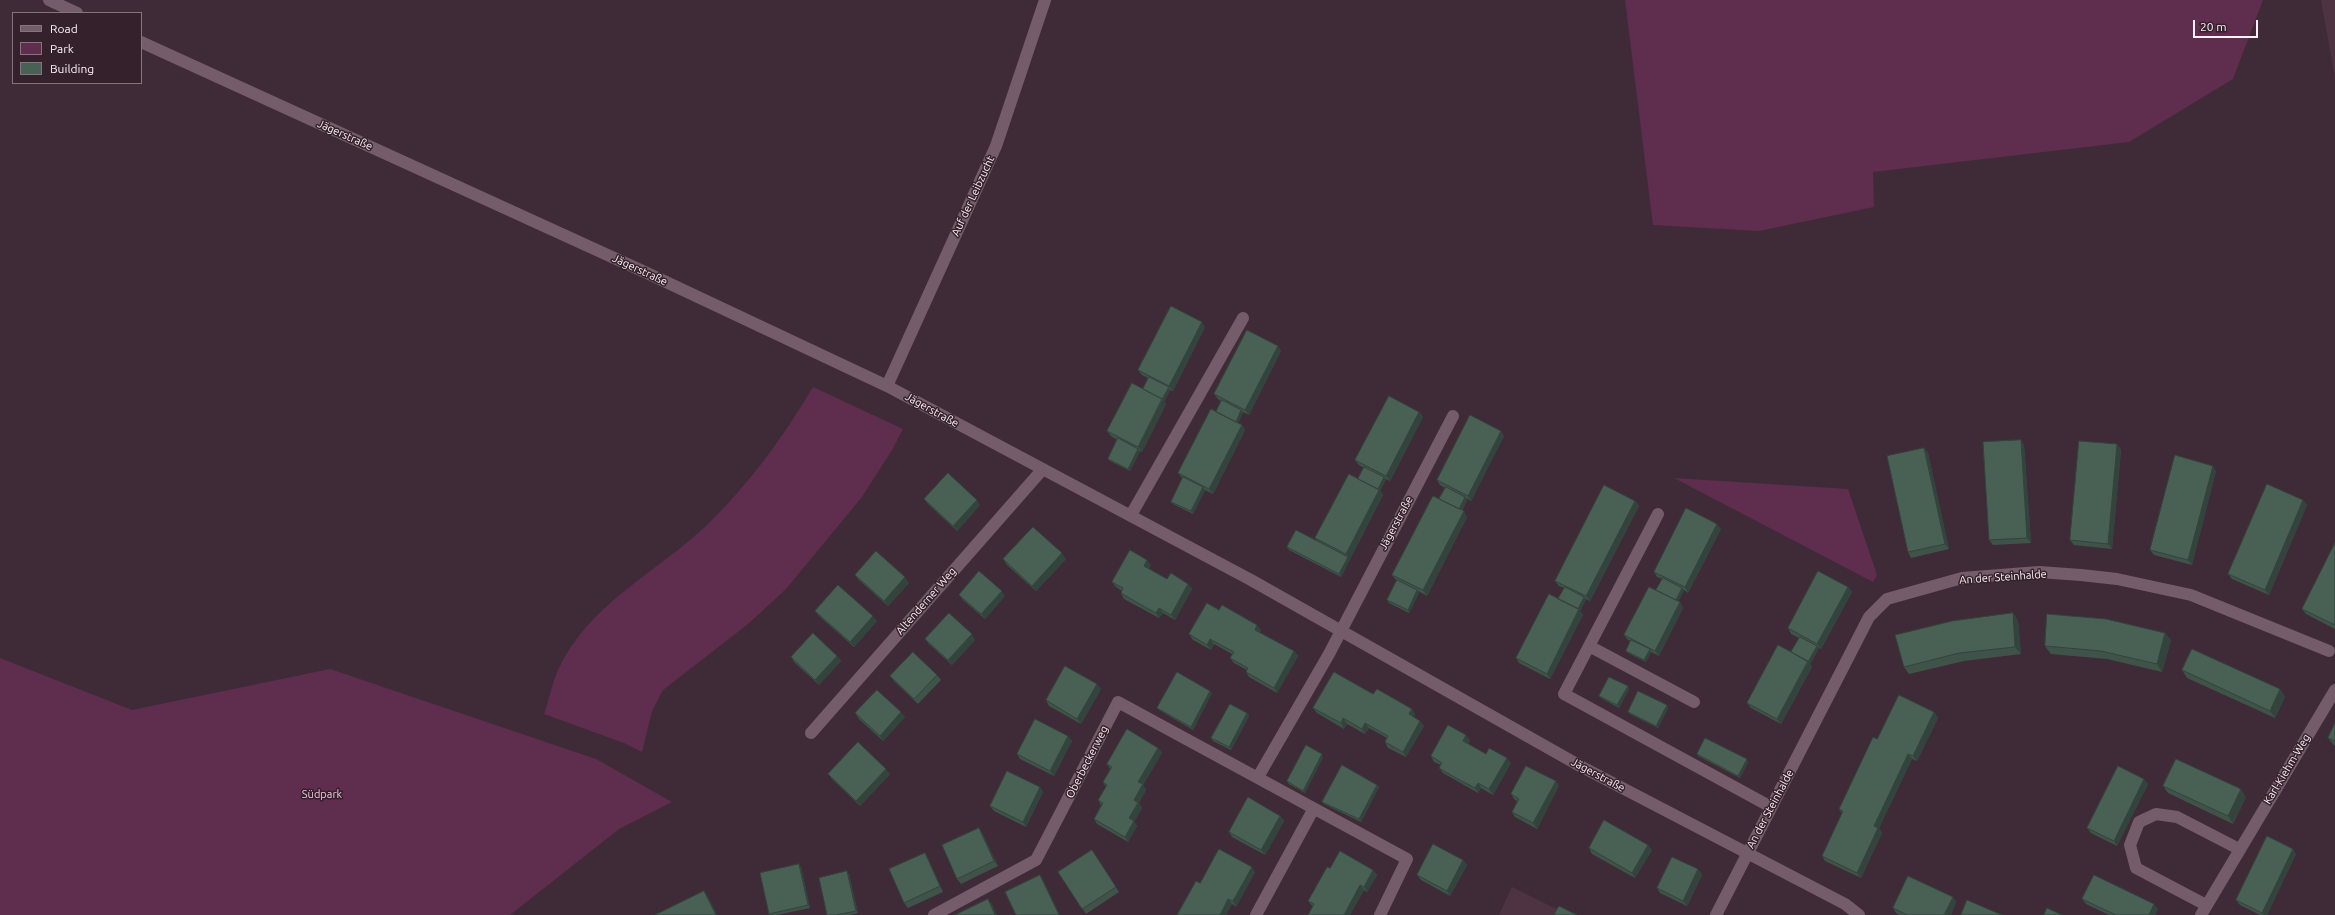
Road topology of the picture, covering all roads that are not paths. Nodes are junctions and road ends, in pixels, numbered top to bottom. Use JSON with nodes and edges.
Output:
{"nodes":[{"id":1,"x":49,"y":0,"type":"edge"},
{"id":2,"x":1044,"y":0,"type":"edge"},
{"id":3,"x":76,"y":12,"type":"edge"},
{"id":4,"x":142,"y":42,"type":"edge"},
{"id":5,"x":1243,"y":318,"type":"dead end"},
{"id":6,"x":888,"y":386,"type":"junction"},
{"id":7,"x":1453,"y":416,"type":"dead end"},
{"id":8,"x":1042,"y":470,"type":"junction"},
{"id":9,"x":1658,"y":514,"type":"dead end"},
{"id":10,"x":1131,"y":515,"type":"junction"},
{"id":11,"x":1340,"y":630,"type":"junction"},
{"id":12,"x":1589,"y":646,"type":"junction"},
{"id":13,"x":2329,"y":651,"type":"dead end"},
{"id":14,"x":2335,"y":690,"type":"edge"},
{"id":15,"x":1694,"y":702,"type":"dead end"},
{"id":16,"x":811,"y":733,"type":"dead end"},
{"id":17,"x":1258,"y":777,"type":"junction"},
{"id":18,"x":1771,"y":807,"type":"junction"},
{"id":19,"x":1313,"y":810,"type":"junction"},
{"id":20,"x":2239,"y":849,"type":"junction"},
{"id":21,"x":1746,"y":854,"type":"junction"},
{"id":22,"x":2204,"y":910,"type":"edge"},
{"id":23,"x":934,"y":915,"type":"edge"},
{"id":24,"x":1256,"y":915,"type":"edge"},
{"id":25,"x":1380,"y":915,"type":"edge"},
{"id":26,"x":1716,"y":915,"type":"edge"},
{"id":27,"x":1859,"y":915,"type":"edge"}],
"edges":[{"from":1,"to":3,"type":"street"},
{"from":2,"to":6,"type":"street","name":"Auf der Leibzucht"},
{"from":4,"to":6,"type":"street","name":"Jägerstraße"},
{"from":5,"to":10,"type":"street"},
{"from":6,"to":8,"type":"street","name":"Jägerstraße"},
{"from":7,"to":11,"type":"street","name":"Jägerstraße"},
{"from":8,"to":10,"type":"street","name":"Jägerstraße"},
{"from":8,"to":16,"type":"street","name":"Altenderner Weg"},
{"from":9,"to":12,"type":"street"},
{"from":10,"to":11,"type":"street","name":"Jägerstraße"},
{"from":11,"to":17,"type":"street"},
{"from":11,"to":21,"type":"street","name":"Jägerstraße"},
{"from":12,"to":15,"type":"street"},
{"from":12,"to":18,"type":"street"},
{"from":13,"to":18,"type":"street","name":"An der Steinhalde"},
{"from":14,"to":20,"type":"street","name":"Karl-Kiehm-Weg"},
{"from":17,"to":19,"type":"street","name":"Oberbeckerweg"},
{"from":17,"to":23,"type":"street","name":"Oberbeckerweg"},
{"from":18,"to":21,"type":"street","name":"An der Steinhalde"},
{"from":19,"to":24,"type":"street"},
{"from":19,"to":25,"type":"street","name":"Oberbeckerweg"},
{"from":20,"to":22,"type":"street","name":"Karl-Kiehm-Weg"},
{"from":20,"to":22,"type":"street","name":"Karl-Kiehm-Weg"},
{"from":21,"to":26,"type":"street","name":"An der Steinhalde"},
{"from":21,"to":27,"type":"street","name":"Jägerstraße"}]}
